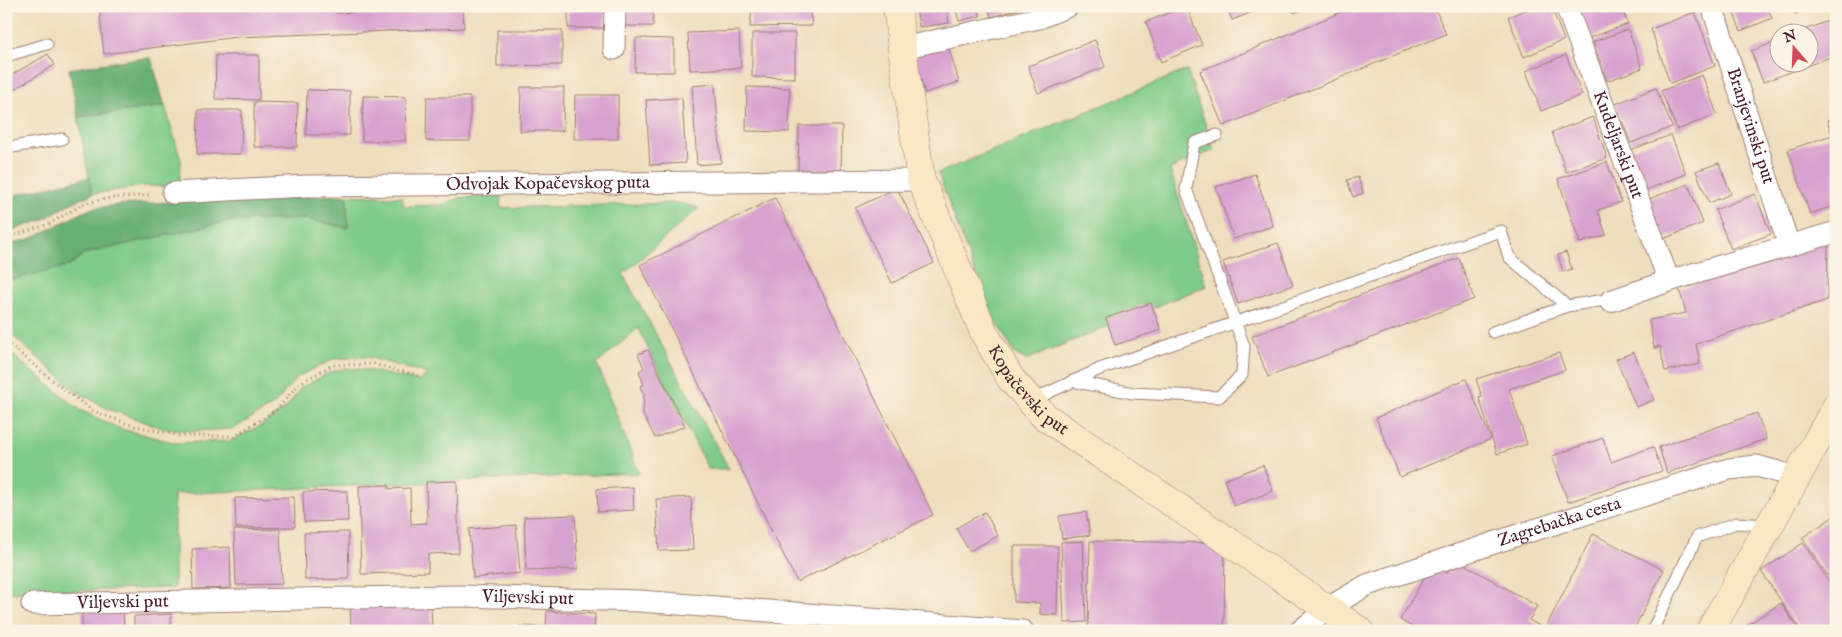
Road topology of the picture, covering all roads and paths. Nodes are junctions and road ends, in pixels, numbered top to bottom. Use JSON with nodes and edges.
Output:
{"nodes":[{"id":1,"x":615,"y":6,"type":"edge"},
{"id":2,"x":897,"y":6,"type":"edge"},
{"id":3,"x":1068,"y":6,"type":"edge"},
{"id":4,"x":1566,"y":6,"type":"edge"},
{"id":5,"x":1712,"y":6,"type":"edge"},
{"id":6,"x":47,"y":44,"type":"dead end"},
{"id":7,"x":902,"y":48,"type":"junction"},
{"id":8,"x":614,"y":49,"type":"dead end"},
{"id":9,"x":6,"y":56,"type":"edge"},
{"id":10,"x":1217,"y":135,"type":"dead end"},
{"id":11,"x":62,"y":139,"type":"dead end"},
{"id":12,"x":6,"y":148,"type":"edge"},
{"id":13,"x":921,"y":180,"type":"junction"},
{"id":14,"x":174,"y":193,"type":"joint"},
{"id":15,"x":1836,"y":232,"type":"edge"},
{"id":16,"x":6,"y":238,"type":"edge"},
{"id":17,"x":1789,"y":246,"type":"junction"},
{"id":18,"x":1669,"y":281,"type":"junction"},
{"id":19,"x":1610,"y":301,"type":"joint"},
{"id":20,"x":1567,"y":306,"type":"junction"},
{"id":21,"x":1236,"y":323,"type":"junction"},
{"id":22,"x":1493,"y":332,"type":"dead end"},
{"id":23,"x":6,"y":342,"type":"edge"},
{"id":24,"x":420,"y":376,"type":"dead end"},
{"id":25,"x":1072,"y":381,"type":"junction"},
{"id":26,"x":1030,"y":401,"type":"junction"},
{"id":27,"x":1836,"y":407,"type":"edge"},
{"id":28,"x":1796,"y":477,"type":"junction"},
{"id":29,"x":6,"y":489,"type":"edge"},
{"id":30,"x":6,"y":504,"type":"edge"},
{"id":31,"x":1769,"y":525,"type":"junction"},
{"id":32,"x":32,"y":604,"type":"dead end"},
{"id":33,"x":1328,"y":608,"type":"junction"},
{"id":34,"x":1023,"y":631,"type":"edge"},
{"id":35,"x":1300,"y":631,"type":"edge"},
{"id":36,"x":1360,"y":631,"type":"edge"},
{"id":37,"x":1652,"y":631,"type":"edge"},
{"id":38,"x":1710,"y":631,"type":"edge"}],
"edges":[{"from":1,"to":8,"type":"street"},
{"from":2,"to":7,"type":"street","name":"Kopačevski put"},
{"from":3,"to":7,"type":"street"},
{"from":4,"to":18,"type":"street","name":"Kudeljarski put"},
{"from":5,"to":17,"type":"street","name":"Branjevinski put"},
{"from":6,"to":9,"type":"lane"},
{"from":7,"to":13,"type":"street","name":"Kopačevski put"},
{"from":10,"to":21,"type":"lane"},
{"from":11,"to":12,"type":"lane"},
{"from":13,"to":14,"type":"street","name":"Odvojak Kopačevskog puta"},
{"from":13,"to":26,"type":"street","name":"Kopačevski put"},
{"from":14,"to":16,"type":"path"},
{"from":15,"to":17,"type":"street"},
{"from":17,"to":18,"type":"street"},
{"from":18,"to":19,"type":"street"},
{"from":19,"to":20,"type":"lane"},
{"from":20,"to":21,"type":"lane"},
{"from":20,"to":22,"type":"lane"},
{"from":21,"to":25,"type":"lane"},
{"from":21,"to":25,"type":"lane"},
{"from":23,"to":24,"type":"path"},
{"from":25,"to":26,"type":"lane"},
{"from":26,"to":33,"type":"street","name":"Kopačevski put"},
{"from":27,"to":28,"type":"street"},
{"from":28,"to":31,"type":"street"},
{"from":28,"to":33,"type":"street","name":"Zagrebačka cesta"},
{"from":29,"to":30,"type":"path"},
{"from":31,"to":37,"type":"lane"},
{"from":31,"to":38,"type":"street"},
{"from":32,"to":34,"type":"street","name":"Viljevski put"},
{"from":33,"to":35,"type":"street"},
{"from":33,"to":36,"type":"street","name":"Kopačevski put"}]}
